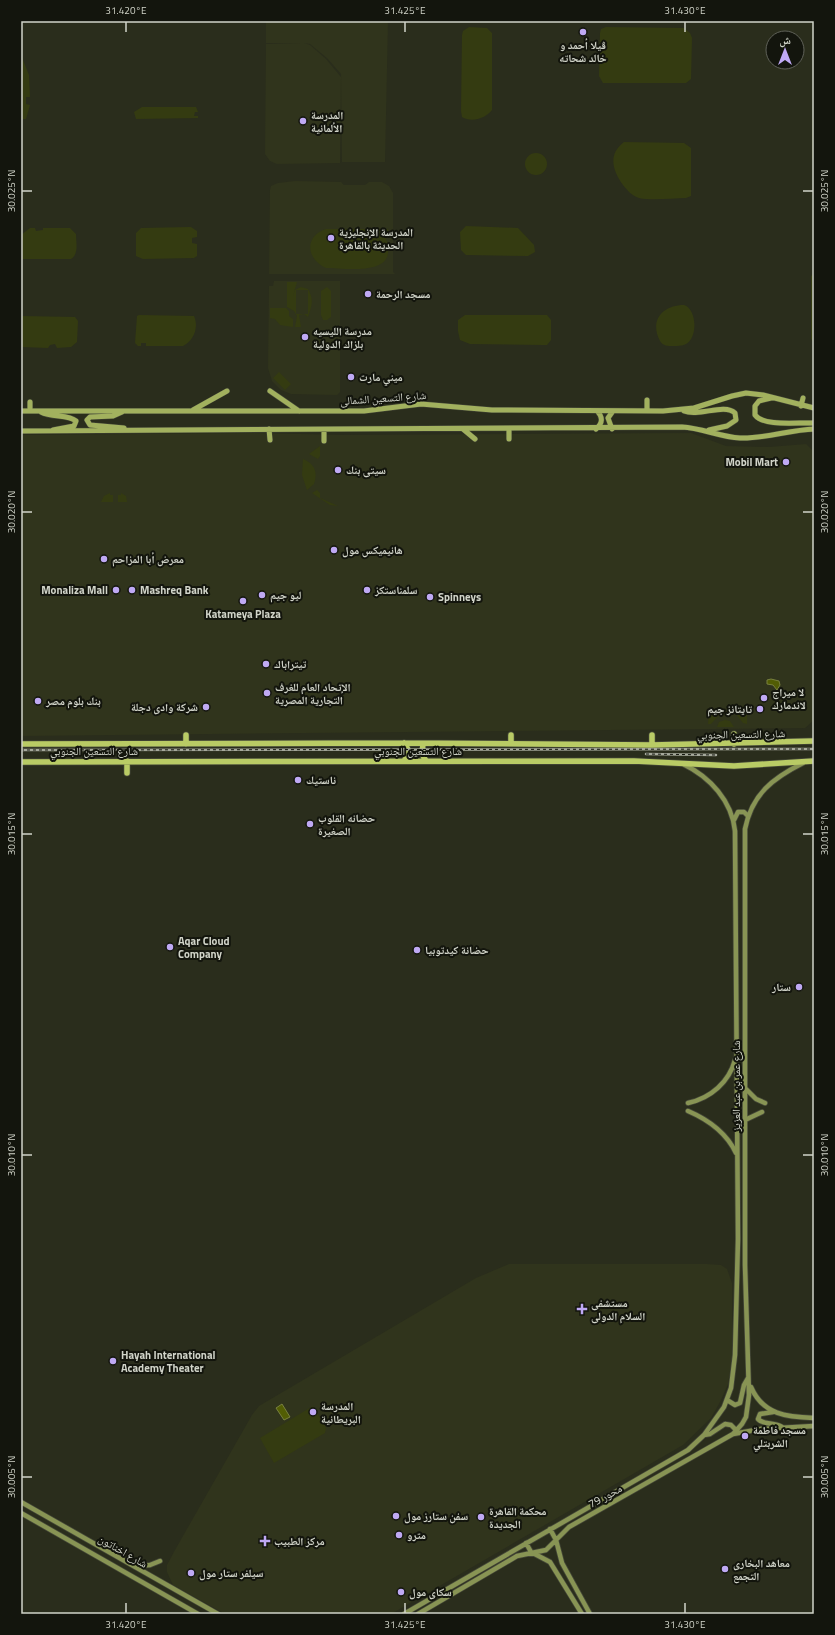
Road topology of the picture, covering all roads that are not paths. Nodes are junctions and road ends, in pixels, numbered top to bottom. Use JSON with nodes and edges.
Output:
{"nodes":[{"id":1,"x":226,"y":391,"type":"dead end"},
{"id":2,"x":270,"y":391,"type":"dead end"},
{"id":3,"x":774,"y":398,"type":"junction"},
{"id":4,"x":803,"y":398,"type":"dead end"},
{"id":5,"x":647,"y":400,"type":"dead end"},
{"id":6,"x":30,"y":402,"type":"dead end"},
{"id":7,"x":801,"y":406,"type":"junction"},
{"id":8,"x":814,"y":408,"type":"edge"},
{"id":9,"x":193,"y":410,"type":"junction"},
{"id":10,"x":597,"y":410,"type":"junction"},
{"id":11,"x":647,"y":410,"type":"junction"},
{"id":12,"x":681,"y":410,"type":"junction"},
{"id":13,"x":21,"y":411,"type":"edge"},
{"id":14,"x":30,"y":411,"type":"junction"},
{"id":15,"x":41,"y":411,"type":"junction"},
{"id":16,"x":123,"y":411,"type":"junction"},
{"id":17,"x":300,"y":411,"type":"junction"},
{"id":18,"x":613,"y":411,"type":"junction"},
{"id":19,"x":814,"y":422,"type":"edge"},
{"id":20,"x":269,"y":429,"type":"junction"},
{"id":21,"x":463,"y":429,"type":"junction"},
{"id":22,"x":509,"y":429,"type":"junction"},
{"id":23,"x":596,"y":429,"type":"junction"},
{"id":24,"x":612,"y":429,"type":"junction"},
{"id":25,"x":814,"y":429,"type":"edge"},
{"id":26,"x":132,"y":430,"type":"junction"},
{"id":27,"x":324,"y":430,"type":"junction"},
{"id":28,"x":708,"y":430,"type":"junction"},
{"id":29,"x":21,"y":431,"type":"edge"},
{"id":30,"x":51,"y":431,"type":"junction"},
{"id":31,"x":475,"y":439,"type":"dead end"},
{"id":32,"x":509,"y":439,"type":"dead end"},
{"id":33,"x":270,"y":440,"type":"dead end"},
{"id":34,"x":324,"y":441,"type":"dead end"},
{"id":35,"x":734,"y":734,"type":"dead end"},
{"id":36,"x":186,"y":735,"type":"dead end"},
{"id":37,"x":511,"y":735,"type":"dead end"},
{"id":38,"x":652,"y":735,"type":"dead end"},
{"id":39,"x":814,"y":741,"type":"edge"},
{"id":40,"x":404,"y":743,"type":"junction"},
{"id":41,"x":21,"y":744,"type":"edge"},
{"id":42,"x":186,"y":744,"type":"junction"},
{"id":43,"x":423,"y":744,"type":"junction"},
{"id":44,"x":511,"y":744,"type":"junction"},
{"id":45,"x":734,"y":744,"type":"junction"},
{"id":46,"x":652,"y":745,"type":"junction"},
{"id":47,"x":127,"y":761,"type":"junction"},
{"id":48,"x":404,"y":761,"type":"junction"},
{"id":49,"x":426,"y":761,"type":"junction"},
{"id":50,"x":806,"y":761,"type":"junction"},
{"id":51,"x":814,"y":761,"type":"edge"},
{"id":52,"x":21,"y":762,"type":"edge"},
{"id":53,"x":680,"y":763,"type":"junction"},
{"id":54,"x":127,"y":773,"type":"dead end"},
{"id":55,"x":748,"y":816,"type":"junction"},
{"id":56,"x":734,"y":820,"type":"junction"},
{"id":57,"x":737,"y":1052,"type":"junction"},
{"id":58,"x":746,"y":1088,"type":"junction"},
{"id":59,"x":765,"y":1103,"type":"dead end"},
{"id":60,"x":688,"y":1104,"type":"dead end"},
{"id":61,"x":688,"y":1111,"type":"dead end"},
{"id":62,"x":762,"y":1112,"type":"dead end"},
{"id":63,"x":745,"y":1120,"type":"junction"},
{"id":64,"x":737,"y":1154,"type":"junction"},
{"id":65,"x":738,"y":1185,"type":"junction"},
{"id":66,"x":745,"y":1185,"type":"junction"},
{"id":67,"x":748,"y":1380,"type":"junction"},
{"id":68,"x":727,"y":1400,"type":"junction"},
{"id":69,"x":773,"y":1412,"type":"junction"},
{"id":70,"x":720,"y":1414,"type":"joint"},
{"id":71,"x":814,"y":1418,"type":"edge"},
{"id":72,"x":814,"y":1426,"type":"edge"},
{"id":73,"x":782,"y":1428,"type":"junction"},
{"id":74,"x":735,"y":1432,"type":"junction"},
{"id":75,"x":704,"y":1436,"type":"junction"},
{"id":76,"x":21,"y":1502,"type":"edge"},
{"id":77,"x":21,"y":1513,"type":"edge"},
{"id":78,"x":550,"y":1529,"type":"junction"},
{"id":79,"x":556,"y":1540,"type":"junction"},
{"id":80,"x":526,"y":1543,"type":"junction"},
{"id":81,"x":531,"y":1552,"type":"junction"},
{"id":82,"x":559,"y":1557,"type":"junction"},
{"id":83,"x":160,"y":1561,"type":"dead end"},
{"id":84,"x":550,"y":1562,"type":"junction"},
{"id":85,"x":132,"y":1566,"type":"junction"},
{"id":86,"x":198,"y":1614,"type":"edge"},
{"id":87,"x":218,"y":1614,"type":"edge"},
{"id":88,"x":404,"y":1614,"type":"edge"},
{"id":89,"x":418,"y":1614,"type":"edge"},
{"id":90,"x":582,"y":1614,"type":"edge"},
{"id":91,"x":590,"y":1614,"type":"edge"}],
"edges":[{"from":1,"to":9,"type":"main road"},
{"from":2,"to":17,"type":"main road"},
{"from":3,"to":7,"type":"main road","name":"شارع التسعين الشمالى"},
{"from":3,"to":12,"type":"main road","name":"شارع التسعين الشمالى"},
{"from":3,"to":19,"type":"main road"},
{"from":4,"to":7,"type":"main road"},
{"from":5,"to":11,"type":"main road"},
{"from":6,"to":14,"type":"main road"},
{"from":7,"to":8,"type":"main road","name":"شارع التسعين الشمالى"},
{"from":9,"to":16,"type":"main road","name":"شارع التسعين الشمالى"},
{"from":9,"to":17,"type":"main road","name":"شارع التسعين الشمالى"},
{"from":10,"to":17,"type":"main road","name":"شارع التسعين الشمالى"},
{"from":10,"to":18,"type":"main road","name":"شارع التسعين الشمالى"},
{"from":10,"to":23,"type":"main road"},
{"from":11,"to":12,"type":"main road","name":"شارع التسعين الشمالى"},
{"from":11,"to":18,"type":"main road","name":"شارع التسعين الشمالى"},
{"from":12,"to":28,"type":"main road"},
{"from":13,"to":14,"type":"main road","name":"شارع التسعين الشمالى"},
{"from":14,"to":15,"type":"main road","name":"شارع التسعين الشمالى"},
{"from":15,"to":16,"type":"main road","name":"شارع التسعين الشمالى"},
{"from":15,"to":30,"type":"main road"},
{"from":16,"to":26,"type":"main road"},
{"from":18,"to":24,"type":"main road"},
{"from":20,"to":26,"type":"main road"},
{"from":20,"to":27,"type":"main road"},
{"from":20,"to":33,"type":"main road"},
{"from":21,"to":22,"type":"main road"},
{"from":21,"to":27,"type":"main road"},
{"from":21,"to":31,"type":"main road"},
{"from":22,"to":23,"type":"main road"},
{"from":22,"to":32,"type":"main road"},
{"from":23,"to":24,"type":"main road"},
{"from":24,"to":28,"type":"main road"},
{"from":25,"to":28,"type":"main road"},
{"from":26,"to":30,"type":"main road"},
{"from":27,"to":34,"type":"main road"},
{"from":29,"to":30,"type":"main road"},
{"from":35,"to":45,"type":"highway"},
{"from":36,"to":42,"type":"highway"},
{"from":37,"to":44,"type":"highway"},
{"from":38,"to":46,"type":"highway"},
{"from":39,"to":45,"type":"highway","name":"شارع التسعين الجنوبي"},
{"from":40,"to":42,"type":"highway","name":"شارع التسعين الجنوبي"},
{"from":40,"to":43,"type":"highway","name":"شارع التسعين الجنوبي"},
{"from":40,"to":48,"type":"highway"},
{"from":41,"to":42,"type":"highway","name":"شارع التسعين الجنوبي"},
{"from":43,"to":44,"type":"highway","name":"شارع التسعين الجنوبي"},
{"from":43,"to":49,"type":"highway"},
{"from":44,"to":46,"type":"highway","name":"شارع التسعين الجنوبي"},
{"from":45,"to":46,"type":"highway","name":"شارع التسعين الجنوبي"},
{"from":47,"to":48,"type":"highway","name":"شارع التسعين الجنوبي"},
{"from":47,"to":52,"type":"highway","name":"شارع التسعين الجنوبي"},
{"from":47,"to":54,"type":"highway"},
{"from":48,"to":49,"type":"highway","name":"شارع التسعين الجنوبي"},
{"from":49,"to":53,"type":"highway","name":"شارع التسعين الجنوبي"},
{"from":50,"to":51,"type":"highway","name":"شارع التسعين الجنوبي"},
{"from":50,"to":53,"type":"highway","name":"شارع التسعين الجنوبي"},
{"from":50,"to":55,"type":"main road","name":"شارع عمر بن عبد العزيز"},
{"from":53,"to":56,"type":"main road","name":"شارع عمر بن عبد العزيز"},
{"from":55,"to":56,"type":"main road"},
{"from":55,"to":58,"type":"main road","name":"شارع عمر بن عبد العزيز"},
{"from":56,"to":57,"type":"main road","name":"شارع عمر بن عبد العزيز"},
{"from":57,"to":60,"type":"main road"},
{"from":57,"to":64,"type":"main road","name":"شارع عمر بن عبد العزيز"},
{"from":58,"to":59,"type":"main road"},
{"from":58,"to":63,"type":"main road","name":"شارع عمر بن عبد العزيز"},
{"from":61,"to":64,"type":"main road"},
{"from":62,"to":63,"type":"main road"},
{"from":63,"to":66,"type":"main road","name":"شارع عمر بن عبد العزيز"},
{"from":64,"to":65,"type":"main road","name":"شارع عمر بن عبد العزيز"},
{"from":65,"to":66,"type":"main road"},
{"from":65,"to":68,"type":"main road","name":"شارع عمر بن عبد العزيز"},
{"from":66,"to":67,"type":"main road","name":"شارع عمر بن عبد العزيز"},
{"from":67,"to":68,"type":"main road"},
{"from":67,"to":69,"type":"main road"},
{"from":67,"to":74,"type":"main road","name":"شارع عمر بن عبد العزيز"},
{"from":68,"to":70,"type":"main road","name":"شارع عمر بن عبد العزيز"},
{"from":69,"to":71,"type":"main road"},
{"from":69,"to":73,"type":"main road"},
{"from":70,"to":75,"type":"main road","name":"محور 79"},
{"from":72,"to":73,"type":"main road","name":"محور 79"},
{"from":73,"to":74,"type":"main road","name":"محور 79"},
{"from":74,"to":75,"type":"main road"},
{"from":74,"to":79,"type":"main road","name":"محور 79"},
{"from":75,"to":78,"type":"main road","name":"محور 79"},
{"from":76,"to":85,"type":"main road","name":"شارع اخناتون"},
{"from":77,"to":86,"type":"main road","name":"شارع اخناتون"},
{"from":78,"to":79,"type":"main road"},
{"from":78,"to":80,"type":"main road","name":"محور 79"},
{"from":79,"to":81,"type":"main road","name":"محور 79"},
{"from":79,"to":82,"type":"main road"},
{"from":80,"to":81,"type":"main road"},
{"from":80,"to":88,"type":"main road","name":"محور 79"},
{"from":81,"to":84,"type":"main road"},
{"from":81,"to":89,"type":"main road","name":"محور 79"},
{"from":82,"to":84,"type":"main road"},
{"from":82,"to":91,"type":"main road"},
{"from":83,"to":85,"type":"main road"},
{"from":84,"to":90,"type":"main road"},
{"from":85,"to":87,"type":"main road","name":"شارع اخناتون"}]}
